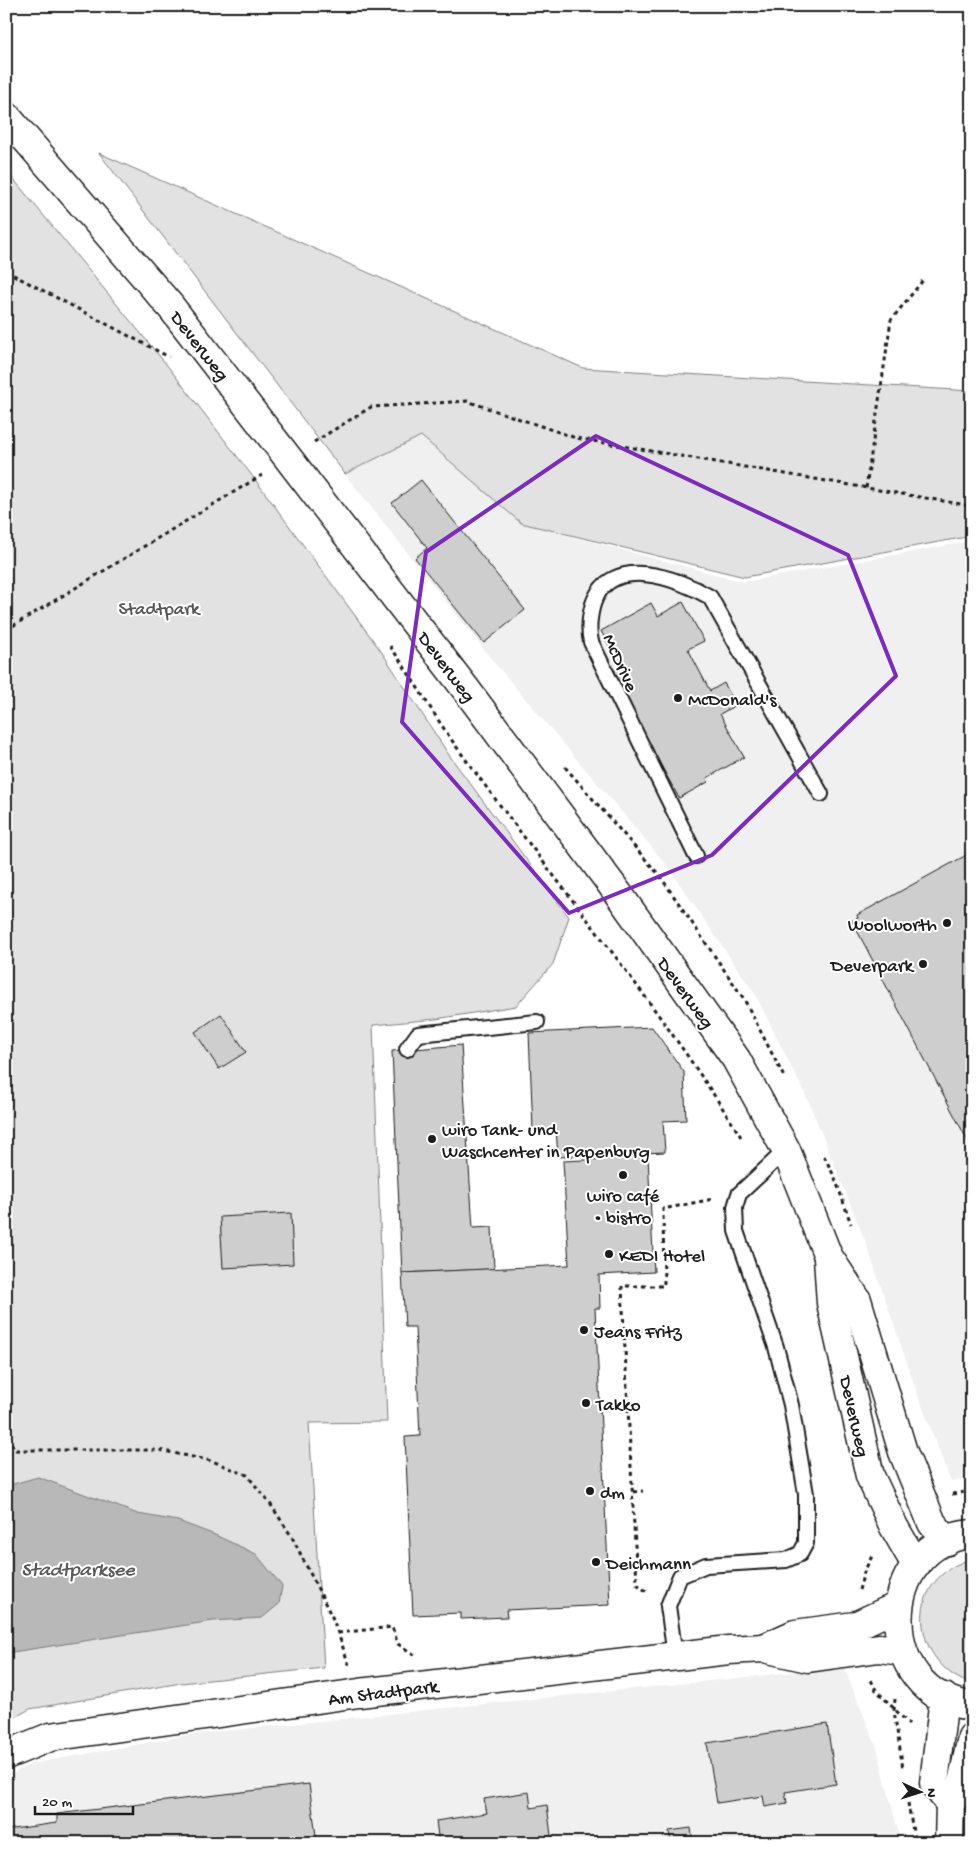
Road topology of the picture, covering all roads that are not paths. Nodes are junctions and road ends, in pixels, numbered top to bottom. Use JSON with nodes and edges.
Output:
{"nodes":[{"id":1,"x":6,"y":116,"type":"edge"},
{"id":2,"x":821,"y":794,"type":"dead end"},
{"id":3,"x":696,"y":856,"type":"dead end"},
{"id":4,"x":537,"y":1022,"type":"dead end"},
{"id":5,"x":407,"y":1050,"type":"dead end"},
{"id":6,"x":786,"y":1150,"type":"junction"},
{"id":7,"x":828,"y":1256,"type":"junction"},
{"id":8,"x":960,"y":1538,"type":"edge"},
{"id":9,"x":916,"y":1565,"type":"junction"},
{"id":10,"x":898,"y":1606,"type":"junction"},
{"id":11,"x":764,"y":1648,"type":"junction"},
{"id":12,"x":902,"y":1651,"type":"junction"},
{"id":13,"x":675,"y":1656,"type":"junction"},
{"id":14,"x":944,"y":1697,"type":"junction"},
{"id":15,"x":972,"y":1706,"type":"edge"},
{"id":16,"x":972,"y":1737,"type":"edge"},
{"id":17,"x":6,"y":1756,"type":"edge"},
{"id":18,"x":950,"y":1804,"type":"junction"},
{"id":19,"x":949,"y":1843,"type":"edge"}],
"edges":[{"from":1,"to":6,"type":"street","name":"Deverweg"},
{"from":2,"to":3,"type":"lane","name":"McDrive"},
{"from":4,"to":5,"type":"lane"},
{"from":6,"to":7,"type":"street","name":"Deverweg"},
{"from":6,"to":13,"type":"lane"},
{"from":7,"to":8,"type":"street","name":"Deverweg"},
{"from":7,"to":9,"type":"street","name":"Deverweg"},
{"from":8,"to":9,"type":"street"},
{"from":9,"to":10,"type":"street"},
{"from":10,"to":11,"type":"street","name":"Am Stadtpark"},
{"from":10,"to":12,"type":"street"},
{"from":11,"to":12,"type":"street","name":"Am Stadtpark"},
{"from":11,"to":13,"type":"street","name":"Am Stadtpark"},
{"from":12,"to":14,"type":"street"},
{"from":13,"to":17,"type":"street","name":"Am Stadtpark"},
{"from":14,"to":15,"type":"street"},
{"from":14,"to":18,"type":"street"},
{"from":16,"to":18,"type":"street"},
{"from":18,"to":19,"type":"street"}]}
